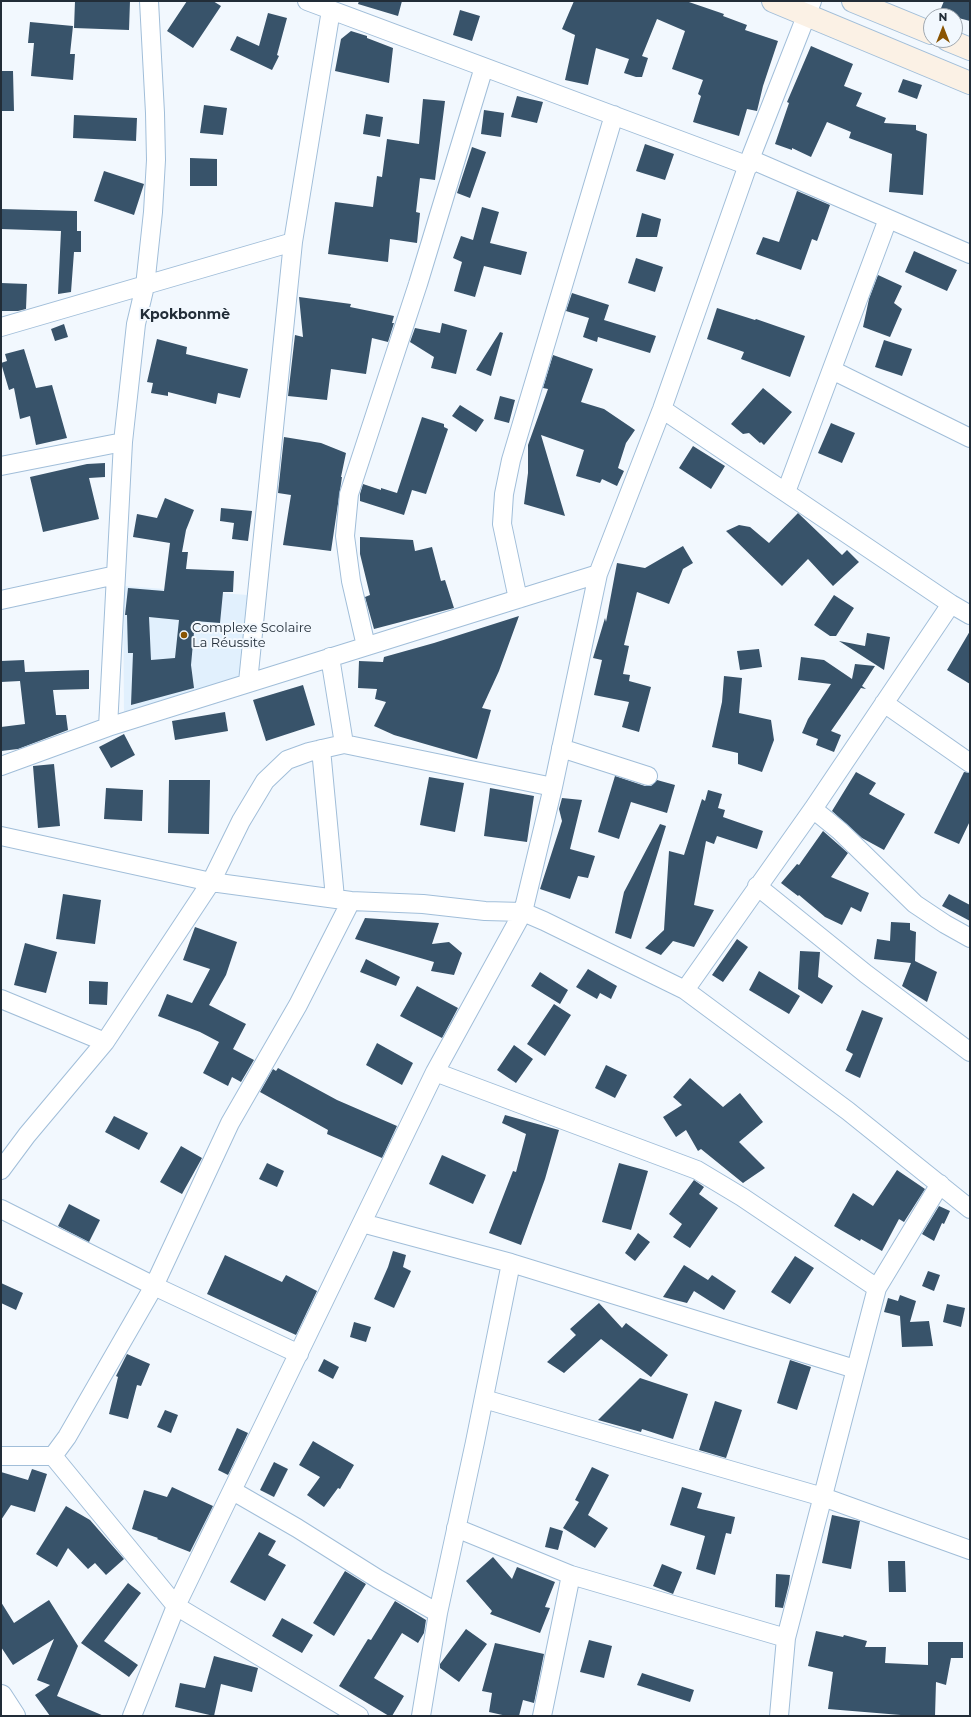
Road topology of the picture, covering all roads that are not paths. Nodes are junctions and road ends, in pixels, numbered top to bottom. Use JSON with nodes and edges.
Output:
{"nodes":[{"id":1,"x":149,"y":1,"type":"edge"},
{"id":2,"x":307,"y":1,"type":"edge"},
{"id":3,"x":853,"y":1,"type":"edge"},
{"id":4,"x":783,"y":3,"type":"edge"},
{"id":5,"x":810,"y":8,"type":"edge"},
{"id":6,"x":331,"y":10,"type":"junction"},
{"id":7,"x":923,"y":30,"type":"edge"},
{"id":8,"x":484,"y":67,"type":"junction"},
{"id":9,"x":970,"y":83,"type":"edge"},
{"id":10,"x":614,"y":115,"type":"junction"},
{"id":11,"x":749,"y":162,"type":"junction"},
{"id":12,"x":888,"y":219,"type":"junction"},
{"id":13,"x":293,"y":242,"type":"junction"},
{"id":14,"x":970,"y":254,"type":"edge"},
{"id":15,"x":145,"y":286,"type":"junction"},
{"id":16,"x":1,"y":327,"type":"edge"},
{"id":17,"x":832,"y":370,"type":"junction"},
{"id":18,"x":662,"y":409,"type":"junction"},
{"id":19,"x":970,"y":438,"type":"edge"},
{"id":20,"x":123,"y":442,"type":"junction"},
{"id":21,"x":1,"y":466,"type":"edge"},
{"id":22,"x":786,"y":492,"type":"junction"},
{"id":23,"x":598,"y":574,"type":"junction"},
{"id":24,"x":116,"y":575,"type":"junction"},
{"id":25,"x":518,"y":599,"type":"junction"},
{"id":26,"x":1,"y":600,"type":"edge"},
{"id":27,"x":952,"y":604,"type":"junction"},
{"id":28,"x":970,"y":615,"type":"edge"},
{"id":29,"x":366,"y":646,"type":"junction"},
{"id":30,"x":330,"y":657,"type":"junction"},
{"id":31,"x":248,"y":682,"type":"junction"},
{"id":32,"x":884,"y":703,"type":"junction"},
{"id":33,"x":108,"y":727,"type":"junction"},
{"id":34,"x":344,"y":744,"type":"junction"},
{"id":35,"x":561,"y":748,"type":"junction"},
{"id":36,"x":321,"y":749,"type":"junction"},
{"id":37,"x":970,"y":764,"type":"edge"},
{"id":38,"x":1,"y":766,"type":"edge"},
{"id":39,"x":648,"y":776,"type":"dead end"},
{"id":40,"x":552,"y":787,"type":"junction"},
{"id":41,"x":813,"y":809,"type":"junction"},
{"id":42,"x":1,"y":836,"type":"edge"},
{"id":43,"x":211,"y":882,"type":"junction"},
{"id":44,"x":757,"y":886,"type":"junction"},
{"id":45,"x":343,"y":900,"type":"junction"},
{"id":46,"x":523,"y":912,"type":"junction"},
{"id":47,"x":970,"y":938,"type":"edge"},
{"id":48,"x":685,"y":990,"type":"junction"},
{"id":49,"x":1,"y":999,"type":"edge"},
{"id":50,"x":105,"y":1042,"type":"junction"},
{"id":51,"x":970,"y":1052,"type":"edge"},
{"id":52,"x":435,"y":1072,"type":"junction"},
{"id":53,"x":1,"y":1170,"type":"edge"},
{"id":54,"x":940,"y":1184,"type":"junction"},
{"id":55,"x":1,"y":1209,"type":"edge"},
{"id":56,"x":970,"y":1209,"type":"edge"},
{"id":57,"x":362,"y":1223,"type":"junction"},
{"id":58,"x":511,"y":1263,"type":"junction"},
{"id":59,"x":154,"y":1286,"type":"junction"},
{"id":60,"x":876,"y":1288,"type":"junction"},
{"id":61,"x":299,"y":1354,"type":"junction"},
{"id":62,"x":855,"y":1368,"type":"junction"},
{"id":63,"x":484,"y":1399,"type":"junction"},
{"id":64,"x":1,"y":1456,"type":"edge"},
{"id":65,"x":53,"y":1456,"type":"junction"},
{"id":66,"x":233,"y":1491,"type":"junction"},
{"id":67,"x":823,"y":1497,"type":"junction"},
{"id":68,"x":456,"y":1528,"type":"junction"},
{"id":69,"x":970,"y":1550,"type":"edge"},
{"id":70,"x":571,"y":1575,"type":"junction"},
{"id":71,"x":176,"y":1606,"type":"junction"},
{"id":72,"x":438,"y":1613,"type":"junction"},
{"id":73,"x":786,"y":1638,"type":"junction"},
{"id":74,"x":1,"y":1696,"type":"edge"},
{"id":75,"x":14,"y":1716,"type":"edge"},
{"id":76,"x":132,"y":1716,"type":"edge"},
{"id":77,"x":359,"y":1716,"type":"edge"},
{"id":78,"x":421,"y":1716,"type":"edge"},
{"id":79,"x":542,"y":1716,"type":"edge"},
{"id":80,"x":779,"y":1716,"type":"edge"}],
"edges":[{"from":1,"to":15,"type":"street"},
{"from":2,"to":6,"type":"street"},
{"from":3,"to":7,"type":"main road"},
{"from":4,"to":5,"type":"main road"},
{"from":5,"to":9,"type":"main road"},
{"from":5,"to":11,"type":"street"},
{"from":6,"to":8,"type":"street"},
{"from":6,"to":13,"type":"street"},
{"from":8,"to":10,"type":"street"},
{"from":8,"to":29,"type":"street"},
{"from":10,"to":11,"type":"street"},
{"from":10,"to":25,"type":"street"},
{"from":11,"to":12,"type":"street"},
{"from":11,"to":18,"type":"street"},
{"from":12,"to":14,"type":"street"},
{"from":12,"to":17,"type":"street"},
{"from":13,"to":15,"type":"street"},
{"from":13,"to":31,"type":"street"},
{"from":15,"to":16,"type":"street"},
{"from":15,"to":20,"type":"street"},
{"from":17,"to":19,"type":"street"},
{"from":17,"to":22,"type":"street"},
{"from":18,"to":22,"type":"street"},
{"from":18,"to":23,"type":"street"},
{"from":20,"to":21,"type":"street"},
{"from":20,"to":24,"type":"street"},
{"from":22,"to":27,"type":"street"},
{"from":23,"to":25,"type":"street"},
{"from":23,"to":35,"type":"street"},
{"from":24,"to":26,"type":"street"},
{"from":24,"to":33,"type":"street"},
{"from":25,"to":29,"type":"street"},
{"from":27,"to":28,"type":"street"},
{"from":27,"to":32,"type":"street"},
{"from":29,"to":30,"type":"street"},
{"from":30,"to":31,"type":"street"},
{"from":30,"to":34,"type":"street"},
{"from":31,"to":33,"type":"street"},
{"from":32,"to":37,"type":"street"},
{"from":32,"to":41,"type":"street"},
{"from":33,"to":38,"type":"street"},
{"from":34,"to":36,"type":"street"},
{"from":34,"to":40,"type":"street"},
{"from":35,"to":39,"type":"street"},
{"from":35,"to":40,"type":"street"},
{"from":36,"to":43,"type":"street"},
{"from":36,"to":45,"type":"street"},
{"from":40,"to":46,"type":"street"},
{"from":41,"to":44,"type":"street"},
{"from":41,"to":47,"type":"street"},
{"from":42,"to":43,"type":"street"},
{"from":43,"to":45,"type":"street"},
{"from":43,"to":50,"type":"street"},
{"from":44,"to":48,"type":"street"},
{"from":44,"to":51,"type":"street"},
{"from":45,"to":46,"type":"street"},
{"from":45,"to":59,"type":"street"},
{"from":46,"to":48,"type":"street"},
{"from":46,"to":52,"type":"street"},
{"from":48,"to":54,"type":"street"},
{"from":49,"to":50,"type":"street"},
{"from":50,"to":53,"type":"street"},
{"from":52,"to":57,"type":"street"},
{"from":52,"to":60,"type":"street"},
{"from":54,"to":56,"type":"street"},
{"from":54,"to":60,"type":"street"},
{"from":55,"to":59,"type":"street"},
{"from":57,"to":58,"type":"street"},
{"from":57,"to":61,"type":"street"},
{"from":58,"to":62,"type":"street"},
{"from":58,"to":63,"type":"street"},
{"from":59,"to":61,"type":"street"},
{"from":59,"to":65,"type":"street"},
{"from":60,"to":62,"type":"street"},
{"from":61,"to":66,"type":"street"},
{"from":62,"to":67,"type":"street"},
{"from":63,"to":67,"type":"street"},
{"from":63,"to":68,"type":"street"},
{"from":64,"to":65,"type":"street"},
{"from":65,"to":71,"type":"street"},
{"from":66,"to":71,"type":"street"},
{"from":66,"to":72,"type":"street"},
{"from":67,"to":69,"type":"street"},
{"from":67,"to":73,"type":"street"},
{"from":68,"to":70,"type":"street"},
{"from":68,"to":72,"type":"street"},
{"from":70,"to":73,"type":"street"},
{"from":70,"to":79,"type":"street"},
{"from":71,"to":76,"type":"street"},
{"from":71,"to":77,"type":"street"},
{"from":72,"to":78,"type":"street"},
{"from":73,"to":80,"type":"street"},
{"from":74,"to":75,"type":"street"}]}
